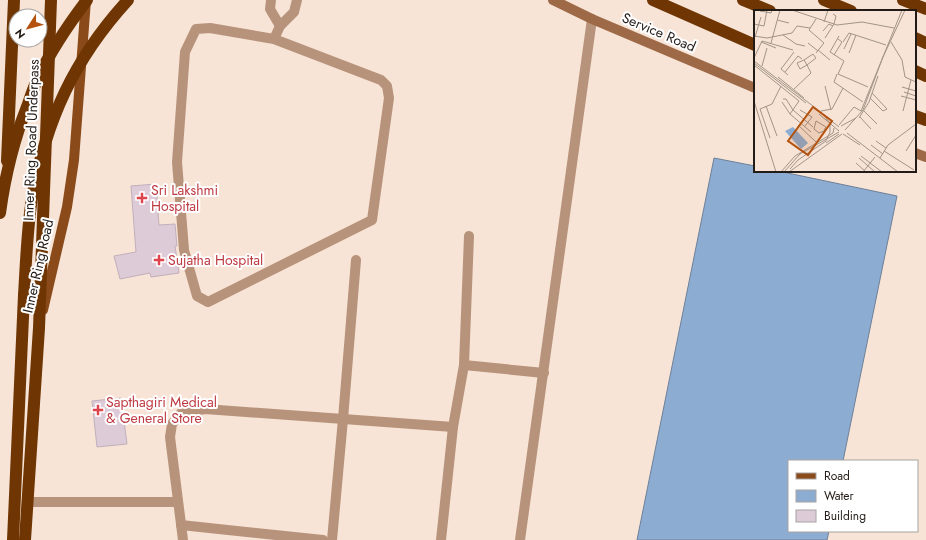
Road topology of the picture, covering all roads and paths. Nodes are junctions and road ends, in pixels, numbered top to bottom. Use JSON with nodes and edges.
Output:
{"nodes":[{"id":1,"x":14,"y":0,"type":"edge"},
{"id":2,"x":51,"y":0,"type":"edge"},
{"id":3,"x":86,"y":0,"type":"edge"},
{"id":4,"x":128,"y":0,"type":"edge"},
{"id":5,"x":272,"y":0,"type":"edge"},
{"id":6,"x":297,"y":0,"type":"edge"},
{"id":7,"x":553,"y":0,"type":"edge"},
{"id":8,"x":653,"y":0,"type":"edge"},
{"id":9,"x":743,"y":0,"type":"edge"},
{"id":10,"x":824,"y":0,"type":"edge"},
{"id":11,"x":903,"y":0,"type":"edge"},
{"id":12,"x":926,"y":9,"type":"edge"},
{"id":13,"x":768,"y":10,"type":"edge"},
{"id":14,"x":848,"y":10,"type":"edge"},
{"id":15,"x":592,"y":19,"type":"junction"},
{"id":16,"x":280,"y":26,"type":"junction"},
{"id":17,"x":916,"y":38,"type":"edge"},
{"id":18,"x":274,"y":39,"type":"junction"},
{"id":19,"x":926,"y":43,"type":"edge"},
{"id":20,"x":754,"y":45,"type":"edge"},
{"id":21,"x":916,"y":71,"type":"edge"},
{"id":22,"x":926,"y":76,"type":"edge"},
{"id":23,"x":754,"y":88,"type":"edge"},
{"id":24,"x":916,"y":116,"type":"edge"},
{"id":25,"x":926,"y":120,"type":"edge"},
{"id":26,"x":916,"y":153,"type":"edge"},
{"id":27,"x":926,"y":157,"type":"edge"},
{"id":28,"x":0,"y":213,"type":"edge"},
{"id":29,"x":0,"y":219,"type":"edge"},
{"id":30,"x":468,"y":236,"type":"dead end"},
{"id":31,"x":356,"y":260,"type":"dead end"},
{"id":32,"x":39,"y":328,"type":"junction"},
{"id":33,"x":464,"y":365,"type":"junction"},
{"id":34,"x":544,"y":373,"type":"junction"},
{"id":35,"x":343,"y":419,"type":"junction"},
{"id":36,"x":453,"y":427,"type":"junction"},
{"id":37,"x":27,"y":502,"type":"junction"},
{"id":38,"x":178,"y":502,"type":"junction"},
{"id":39,"x":181,"y":525,"type":"junction"},
{"id":40,"x":13,"y":540,"type":"edge"},
{"id":41,"x":25,"y":540,"type":"edge"},
{"id":42,"x":183,"y":540,"type":"edge"},
{"id":43,"x":323,"y":540,"type":"edge"},
{"id":44,"x":332,"y":540,"type":"edge"},
{"id":45,"x":441,"y":540,"type":"edge"},
{"id":46,"x":520,"y":540,"type":"edge"}],
"edges":[{"from":1,"to":29,"type":"highway","name":"Inner Ring Road Underpass"},
{"from":2,"to":32,"type":"highway","name":"Inner Ring Road Underpass"},
{"from":3,"to":28,"type":"highway","bridge":true},
{"from":3,"to":32,"type":"main road","name":"Inner Ring Road"},
{"from":4,"to":40,"type":"highway","bridge":true},
{"from":5,"to":16,"type":"street"},
{"from":6,"to":16,"type":"street"},
{"from":7,"to":15,"type":"street","name":"Service Road"},
{"from":8,"to":20,"type":"highway"},
{"from":9,"to":13,"type":"highway"},
{"from":10,"to":14,"type":"highway"},
{"from":11,"to":12,"type":"highway"},
{"from":15,"to":23,"type":"street","name":"Service Road"},
{"from":15,"to":34,"type":"street"},
{"from":16,"to":18,"type":"street"},
{"from":17,"to":19,"type":"highway"},
{"from":18,"to":18,"type":"street"},
{"from":21,"to":22,"type":"highway"},
{"from":24,"to":25,"type":"highway"},
{"from":26,"to":27,"type":"street"},
{"from":30,"to":33,"type":"street"},
{"from":31,"to":35,"type":"street"},
{"from":32,"to":37,"type":"highway","name":"Inner Ring Road"},
{"from":33,"to":34,"type":"street"},
{"from":33,"to":36,"type":"street"},
{"from":34,"to":46,"type":"street"},
{"from":35,"to":36,"type":"street"},
{"from":35,"to":38,"type":"street"},
{"from":35,"to":44,"type":"street"},
{"from":36,"to":45,"type":"street"},
{"from":37,"to":38,"type":"street"},
{"from":37,"to":41,"type":"highway","name":"Inner Ring Road"},
{"from":38,"to":39,"type":"street"},
{"from":39,"to":42,"type":"street"},
{"from":39,"to":43,"type":"street"}]}
